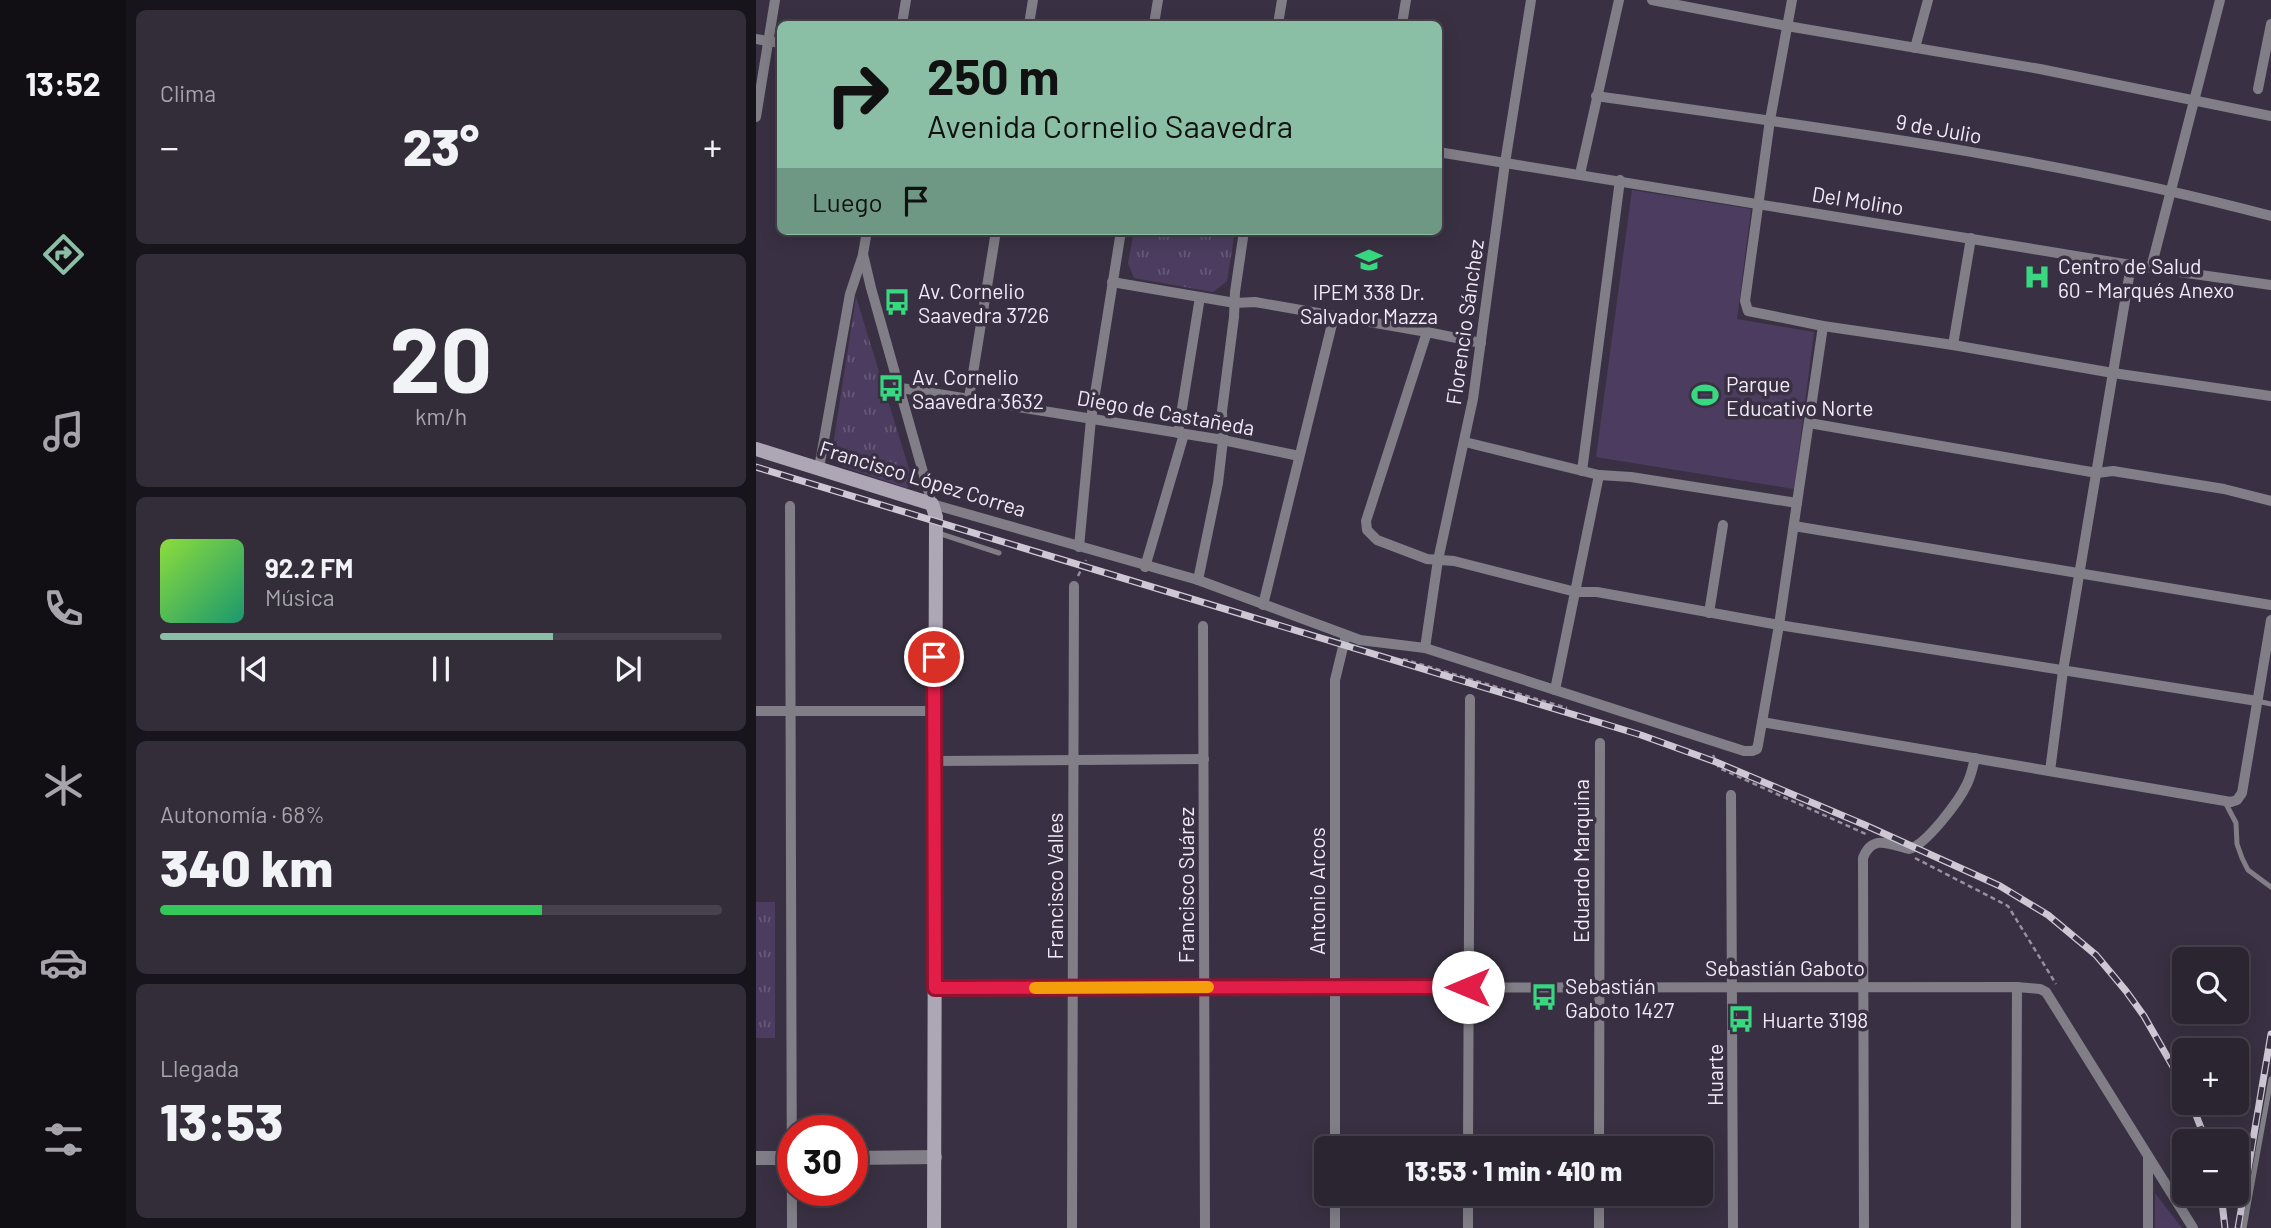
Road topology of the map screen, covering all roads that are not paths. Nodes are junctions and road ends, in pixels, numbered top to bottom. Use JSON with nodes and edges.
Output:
{"nodes":[{"id":1,"x":775,"y":0,"type":"edge"},
{"id":2,"x":906,"y":0,"type":"edge"},
{"id":3,"x":1033,"y":0,"type":"edge"},
{"id":4,"x":1158,"y":0,"type":"edge"},
{"id":5,"x":1282,"y":0,"type":"edge"},
{"id":6,"x":1406,"y":0,"type":"edge"},
{"id":7,"x":1531,"y":0,"type":"edge"},
{"id":8,"x":1619,"y":0,"type":"edge"},
{"id":9,"x":1652,"y":0,"type":"edge"},
{"id":10,"x":1792,"y":0,"type":"edge"},
{"id":11,"x":1928,"y":0,"type":"edge"},
{"id":12,"x":2220,"y":0,"type":"edge"},
{"id":13,"x":902,"y":21,"type":"edge"},
{"id":14,"x":1030,"y":21,"type":"edge"},
{"id":15,"x":1154,"y":21,"type":"edge"},
{"id":16,"x":1278,"y":21,"type":"edge"},
{"id":17,"x":1402,"y":21,"type":"edge"},
{"id":18,"x":2271,"y":24,"type":"edge"},
{"id":19,"x":1787,"y":26,"type":"junction"},
{"id":20,"x":756,"y":39,"type":"edge"},
{"id":21,"x":775,"y":42,"type":"edge"},
{"id":22,"x":1915,"y":48,"type":"junction"},
{"id":23,"x":2258,"y":89,"type":"dead end"},
{"id":24,"x":1597,"y":96,"type":"junction"},
{"id":25,"x":2195,"y":101,"type":"junction"},
{"id":26,"x":2271,"y":116,"type":"edge"},
{"id":27,"x":756,"y":117,"type":"edge"},
{"id":28,"x":1770,"y":120,"type":"junction"},
{"id":29,"x":1442,"y":153,"type":"edge"},
{"id":30,"x":1505,"y":163,"type":"junction"},
{"id":31,"x":1580,"y":174,"type":"junction"},
{"id":32,"x":1620,"y":180,"type":"junction"},
{"id":33,"x":2171,"y":190,"type":"junction"},
{"id":34,"x":1759,"y":203,"type":"junction"},
{"id":35,"x":2271,"y":216,"type":"edge"},
{"id":36,"x":866,"y":235,"type":"edge"},
{"id":37,"x":995,"y":235,"type":"edge"},
{"id":38,"x":1120,"y":235,"type":"edge"},
{"id":39,"x":1243,"y":235,"type":"edge"},
{"id":40,"x":1970,"y":238,"type":"junction"},
{"id":41,"x":863,"y":254,"type":"junction"},
{"id":42,"x":2132,"y":265,"type":"junction"},
{"id":43,"x":2151,"y":268,"type":"junction"},
{"id":44,"x":1112,"y":282,"type":"junction"},
{"id":45,"x":2271,"y":285,"type":"edge"},
{"id":46,"x":1200,"y":297,"type":"junction"},
{"id":47,"x":1234,"y":303,"type":"junction"},
{"id":48,"x":1334,"y":316,"type":"junction"},
{"id":49,"x":1824,"y":326,"type":"junction"},
{"id":50,"x":1427,"y":332,"type":"junction"},
{"id":51,"x":1481,"y":343,"type":"junction"},
{"id":52,"x":1953,"y":345,"type":"junction"},
{"id":53,"x":2113,"y":373,"type":"junction"},
{"id":54,"x":901,"y":388,"type":"junction"},
{"id":55,"x":2271,"y":396,"type":"edge"},
{"id":56,"x":968,"y":398,"type":"junction"},
{"id":57,"x":1091,"y":419,"type":"junction"},
{"id":58,"x":1809,"y":424,"type":"junction"},
{"id":59,"x":1181,"y":433,"type":"junction"},
{"id":60,"x":1223,"y":440,"type":"junction"},
{"id":61,"x":1465,"y":442,"type":"junction"},
{"id":62,"x":756,"y":449,"type":"edge"},
{"id":63,"x":1299,"y":456,"type":"junction"},
{"id":64,"x":819,"y":468,"type":"junction"},
{"id":65,"x":1582,"y":471,"type":"junction"},
{"id":66,"x":2097,"y":473,"type":"junction"},
{"id":67,"x":1600,"y":475,"type":"junction"},
{"id":68,"x":2271,"y":501,"type":"edge"},
{"id":69,"x":1797,"y":503,"type":"junction"},
{"id":70,"x":932,"y":504,"type":"junction"},
{"id":71,"x":790,"y":506,"type":"dead end"},
{"id":72,"x":1723,"y":525,"type":"dead end"},
{"id":73,"x":1794,"y":526,"type":"junction"},
{"id":74,"x":935,"y":532,"type":"junction"},
{"id":75,"x":1084,"y":549,"type":"junction"},
{"id":76,"x":999,"y":553,"type":"dead end"},
{"id":77,"x":1438,"y":560,"type":"junction"},
{"id":78,"x":1145,"y":567,"type":"junction"},
{"id":79,"x":2080,"y":573,"type":"junction"},
{"id":80,"x":1198,"y":580,"type":"junction"},
{"id":81,"x":1074,"y":586,"type":"road end"},
{"id":82,"x":1576,"y":592,"type":"junction"},
{"id":83,"x":1263,"y":605,"type":"junction"},
{"id":84,"x":2271,"y":605,"type":"edge"},
{"id":85,"x":1709,"y":613,"type":"junction"},
{"id":86,"x":2271,"y":620,"type":"edge"},
{"id":87,"x":1779,"y":625,"type":"junction"},
{"id":88,"x":1203,"y":626,"type":"dead end"},
{"id":89,"x":1346,"y":635,"type":"junction"},
{"id":90,"x":1425,"y":648,"type":"junction"},
{"id":91,"x":2063,"y":671,"type":"junction"},
{"id":92,"x":1555,"y":690,"type":"junction"},
{"id":93,"x":1470,"y":699,"type":"dead end"},
{"id":94,"x":2257,"y":702,"type":"junction"},
{"id":95,"x":2271,"y":704,"type":"edge"},
{"id":96,"x":756,"y":711,"type":"edge"},
{"id":97,"x":791,"y":711,"type":"junction"},
{"id":98,"x":934,"y":712,"type":"junction"},
{"id":99,"x":1762,"y":722,"type":"junction"},
{"id":100,"x":1600,"y":743,"type":"dead end"},
{"id":101,"x":1975,"y":758,"type":"junction"},
{"id":102,"x":1204,"y":759,"type":"junction"},
{"id":103,"x":1073,"y":760,"type":"junction"},
{"id":104,"x":935,"y":761,"type":"junction"},
{"id":105,"x":2050,"y":771,"type":"junction"},
{"id":106,"x":1731,"y":795,"type":"dead end"},
{"id":107,"x":2225,"y":802,"type":"junction"},
{"id":108,"x":2271,"y":887,"type":"edge"},
{"id":109,"x":1598,"y":986,"type":"junction"},
{"id":110,"x":1733,"y":986,"type":"junction"},
{"id":111,"x":1864,"y":986,"type":"junction"},
{"id":112,"x":2017,"y":986,"type":"junction"},
{"id":113,"x":1073,"y":987,"type":"junction"},
{"id":114,"x":1204,"y":987,"type":"junction"},
{"id":115,"x":1336,"y":987,"type":"junction"},
{"id":116,"x":1468,"y":987,"type":"junction"},
{"id":117,"x":935,"y":988,"type":"junction"},
{"id":118,"x":2271,"y":1079,"type":"edge"},
{"id":119,"x":793,"y":1115,"type":"edge"},
{"id":120,"x":1335,"y":1136,"type":"edge"},
{"id":121,"x":1468,"y":1136,"type":"edge"},
{"id":122,"x":1599,"y":1136,"type":"edge"},
{"id":123,"x":935,"y":1157,"type":"junction"},
{"id":124,"x":2148,"y":1157,"type":"junction"},
{"id":125,"x":756,"y":1158,"type":"edge"},
{"id":126,"x":777,"y":1158,"type":"edge"},
{"id":127,"x":868,"y":1158,"type":"edge"},
{"id":128,"x":792,"y":1206,"type":"edge"},
{"id":129,"x":1335,"y":1206,"type":"edge"},
{"id":130,"x":1468,"y":1206,"type":"edge"},
{"id":131,"x":1599,"y":1206,"type":"edge"},
{"id":132,"x":792,"y":1228,"type":"edge"},
{"id":133,"x":934,"y":1228,"type":"edge"},
{"id":134,"x":1072,"y":1228,"type":"edge"},
{"id":135,"x":1205,"y":1228,"type":"edge"},
{"id":136,"x":1335,"y":1228,"type":"edge"},
{"id":137,"x":1468,"y":1228,"type":"edge"},
{"id":138,"x":1599,"y":1228,"type":"edge"},
{"id":139,"x":1733,"y":1228,"type":"edge"},
{"id":140,"x":1864,"y":1228,"type":"edge"},
{"id":141,"x":2016,"y":1228,"type":"edge"},
{"id":142,"x":2148,"y":1228,"type":"edge"},
{"id":143,"x":2193,"y":1228,"type":"edge"},
{"id":144,"x":2244,"y":1228,"type":"edge"}],
"edges":[{"from":1,"to":21,"type":"street"},
{"from":2,"to":13,"type":"street"},
{"from":3,"to":14,"type":"street"},
{"from":4,"to":15,"type":"street"},
{"from":5,"to":16,"type":"street"},
{"from":6,"to":17,"type":"street"},
{"from":7,"to":30,"type":"street","name":"Florencio Sánchez"},
{"from":8,"to":24,"type":"street"},
{"from":9,"to":19,"type":"street"},
{"from":10,"to":19,"type":"street"},
{"from":11,"to":22,"type":"street"},
{"from":12,"to":25,"type":"street"},
{"from":18,"to":23,"type":"street"},
{"from":19,"to":22,"type":"street"},
{"from":19,"to":28,"type":"street"},
{"from":20,"to":21,"type":"street"},
{"from":21,"to":27,"type":"street"},
{"from":22,"to":25,"type":"street"},
{"from":24,"to":28,"type":"street","name":"9 de Julio"},
{"from":24,"to":31,"type":"street"},
{"from":25,"to":26,"type":"street"},
{"from":25,"to":33,"type":"street"},
{"from":28,"to":33,"type":"street","name":"9 de Julio"},
{"from":28,"to":34,"type":"street"},
{"from":29,"to":30,"type":"street","name":"Del Molino"},
{"from":30,"to":31,"type":"street","name":"Del Molino"},
{"from":30,"to":51,"type":"street","name":"Florencio Sánchez"},
{"from":31,"to":32,"type":"street","name":"Del Molino"},
{"from":32,"to":34,"type":"street","name":"Del Molino"},
{"from":32,"to":65,"type":"street"},
{"from":33,"to":35,"type":"street","name":"9 de Julio"},
{"from":33,"to":43,"type":"street"},
{"from":34,"to":40,"type":"street","name":"Del Molino"},
{"from":34,"to":49,"type":"street"},
{"from":36,"to":41,"type":"street"},
{"from":37,"to":56,"type":"street"},
{"from":38,"to":44,"type":"street"},
{"from":39,"to":47,"type":"street"},
{"from":40,"to":42,"type":"street","name":"Del Molino"},
{"from":40,"to":52,"type":"street"},
{"from":41,"to":54,"type":"street"},
{"from":41,"to":64,"type":"street"},
{"from":42,"to":43,"type":"street","name":"Del Molino"},
{"from":42,"to":53,"type":"street"},
{"from":43,"to":45,"type":"street","name":"Del Molino"},
{"from":44,"to":46,"type":"street"},
{"from":44,"to":57,"type":"street"},
{"from":46,"to":47,"type":"street"},
{"from":46,"to":59,"type":"street"},
{"from":47,"to":48,"type":"street"},
{"from":47,"to":60,"type":"street"},
{"from":48,"to":50,"type":"street"},
{"from":48,"to":63,"type":"street"},
{"from":49,"to":52,"type":"street"},
{"from":49,"to":58,"type":"street"},
{"from":50,"to":51,"type":"street"},
{"from":50,"to":77,"type":"street"},
{"from":51,"to":61,"type":"street","name":"Florencio Sánchez"},
{"from":52,"to":53,"type":"street"},
{"from":53,"to":55,"type":"street"},
{"from":53,"to":66,"type":"street"},
{"from":54,"to":56,"type":"street","name":"Diego de Castañeda"},
{"from":54,"to":70,"type":"street"},
{"from":56,"to":57,"type":"street","name":"Diego de Castañeda"},
{"from":57,"to":59,"type":"street","name":"Diego de Castañeda"},
{"from":57,"to":75,"type":"street"},
{"from":58,"to":66,"type":"street"},
{"from":58,"to":69,"type":"street"},
{"from":59,"to":60,"type":"street","name":"Diego de Castañeda"},
{"from":59,"to":78,"type":"street"},
{"from":60,"to":63,"type":"street","name":"Diego de Castañeda"},
{"from":60,"to":80,"type":"street"},
{"from":61,"to":65,"type":"street"},
{"from":61,"to":77,"type":"street","name":"Florencio Sánchez"},
{"from":62,"to":64,"type":"main road","name":"Francisco López Correa"},
{"from":63,"to":83,"type":"street"},
{"from":64,"to":70,"type":"main road","name":"Francisco López Correa"},
{"from":65,"to":67,"type":"street"},
{"from":66,"to":68,"type":"street"},
{"from":66,"to":79,"type":"street"},
{"from":67,"to":69,"type":"street"},
{"from":67,"to":82,"type":"street"},
{"from":69,"to":73,"type":"street"},
{"from":70,"to":74,"type":"main road"},
{"from":70,"to":75,"type":"street","name":"Francisco López Correa"},
{"from":71,"to":97,"type":"street"},
{"from":72,"to":85,"type":"street"},
{"from":73,"to":79,"type":"street"},
{"from":73,"to":87,"type":"street"},
{"from":74,"to":76,"type":"lane"},
{"from":74,"to":98,"type":"main road"},
{"from":75,"to":78,"type":"street","name":"Francisco López Correa"},
{"from":77,"to":82,"type":"street"},
{"from":77,"to":90,"type":"street","name":"Florencio Sánchez"},
{"from":78,"to":80,"type":"street","name":"Francisco López Correa"},
{"from":79,"to":84,"type":"street"},
{"from":79,"to":91,"type":"street"},
{"from":80,"to":83,"type":"street","name":"Francisco López Correa"},
{"from":81,"to":103,"type":"street","name":"Francisco Valles"},
{"from":82,"to":85,"type":"street"},
{"from":82,"to":92,"type":"street"},
{"from":83,"to":89,"type":"street","name":"Francisco López Correa"},
{"from":85,"to":87,"type":"street"},
{"from":86,"to":94,"type":"street"},
{"from":87,"to":91,"type":"street"},
{"from":87,"to":99,"type":"street"},
{"from":88,"to":102,"type":"street","name":"Francisco Suárez"},
{"from":89,"to":90,"type":"street","name":"Francisco López Correa"},
{"from":89,"to":115,"type":"street","name":"Antonio Arcos"},
{"from":90,"to":92,"type":"street","name":"Francisco López Correa"},
{"from":91,"to":94,"type":"street"},
{"from":91,"to":105,"type":"street"},
{"from":92,"to":99,"type":"street","name":"Francisco López Correa"},
{"from":93,"to":116,"type":"street"},
{"from":94,"to":95,"type":"lane"},
{"from":94,"to":107,"type":"street"},
{"from":96,"to":97,"type":"street"},
{"from":97,"to":98,"type":"street"},
{"from":97,"to":119,"type":"street"},
{"from":98,"to":104,"type":"main road"},
{"from":99,"to":101,"type":"street"},
{"from":100,"to":109,"type":"street","name":"Eduardo Marquina"},
{"from":101,"to":105,"type":"street"},
{"from":101,"to":111,"type":"street"},
{"from":102,"to":103,"type":"street"},
{"from":102,"to":114,"type":"street","name":"Francisco Suárez"},
{"from":103,"to":104,"type":"street"},
{"from":103,"to":113,"type":"street","name":"Francisco Valles"},
{"from":104,"to":117,"type":"main road"},
{"from":105,"to":107,"type":"street"},
{"from":106,"to":110,"type":"street","name":"Huarte"},
{"from":107,"to":108,"type":"lane"},
{"from":109,"to":110,"type":"street","name":"Sebastián Gaboto"},
{"from":109,"to":116,"type":"street","name":"Sebastián Gaboto"},
{"from":109,"to":122,"type":"street","name":"Eduardo Marquina"},
{"from":110,"to":111,"type":"street","name":"Sebastián Gaboto"},
{"from":110,"to":139,"type":"street","name":"Huarte"},
{"from":111,"to":112,"type":"street","name":"Sebastián Gaboto"},
{"from":111,"to":140,"type":"street"},
{"from":112,"to":124,"type":"street","name":"Sebastián Gaboto"},
{"from":112,"to":141,"type":"street"},
{"from":113,"to":114,"type":"street","name":"Sebastián Gaboto"},
{"from":113,"to":117,"type":"street","name":"Sebastián Gaboto"},
{"from":113,"to":134,"type":"street","name":"Francisco Valles"},
{"from":114,"to":115,"type":"street","name":"Sebastián Gaboto"},
{"from":114,"to":135,"type":"street","name":"Francisco Suárez"},
{"from":115,"to":116,"type":"street","name":"Sebastián Gaboto"},
{"from":115,"to":120,"type":"street","name":"Antonio Arcos"},
{"from":116,"to":121,"type":"street"},
{"from":117,"to":123,"type":"main road"},
{"from":118,"to":144,"type":"lane"},
{"from":123,"to":127,"type":"street"},
{"from":123,"to":133,"type":"main road"},
{"from":124,"to":142,"type":"street"},
{"from":124,"to":143,"type":"street"},
{"from":125,"to":126,"type":"street"},
{"from":128,"to":132,"type":"street"},
{"from":129,"to":136,"type":"street"},
{"from":130,"to":137,"type":"street"},
{"from":131,"to":138,"type":"street"}]}
